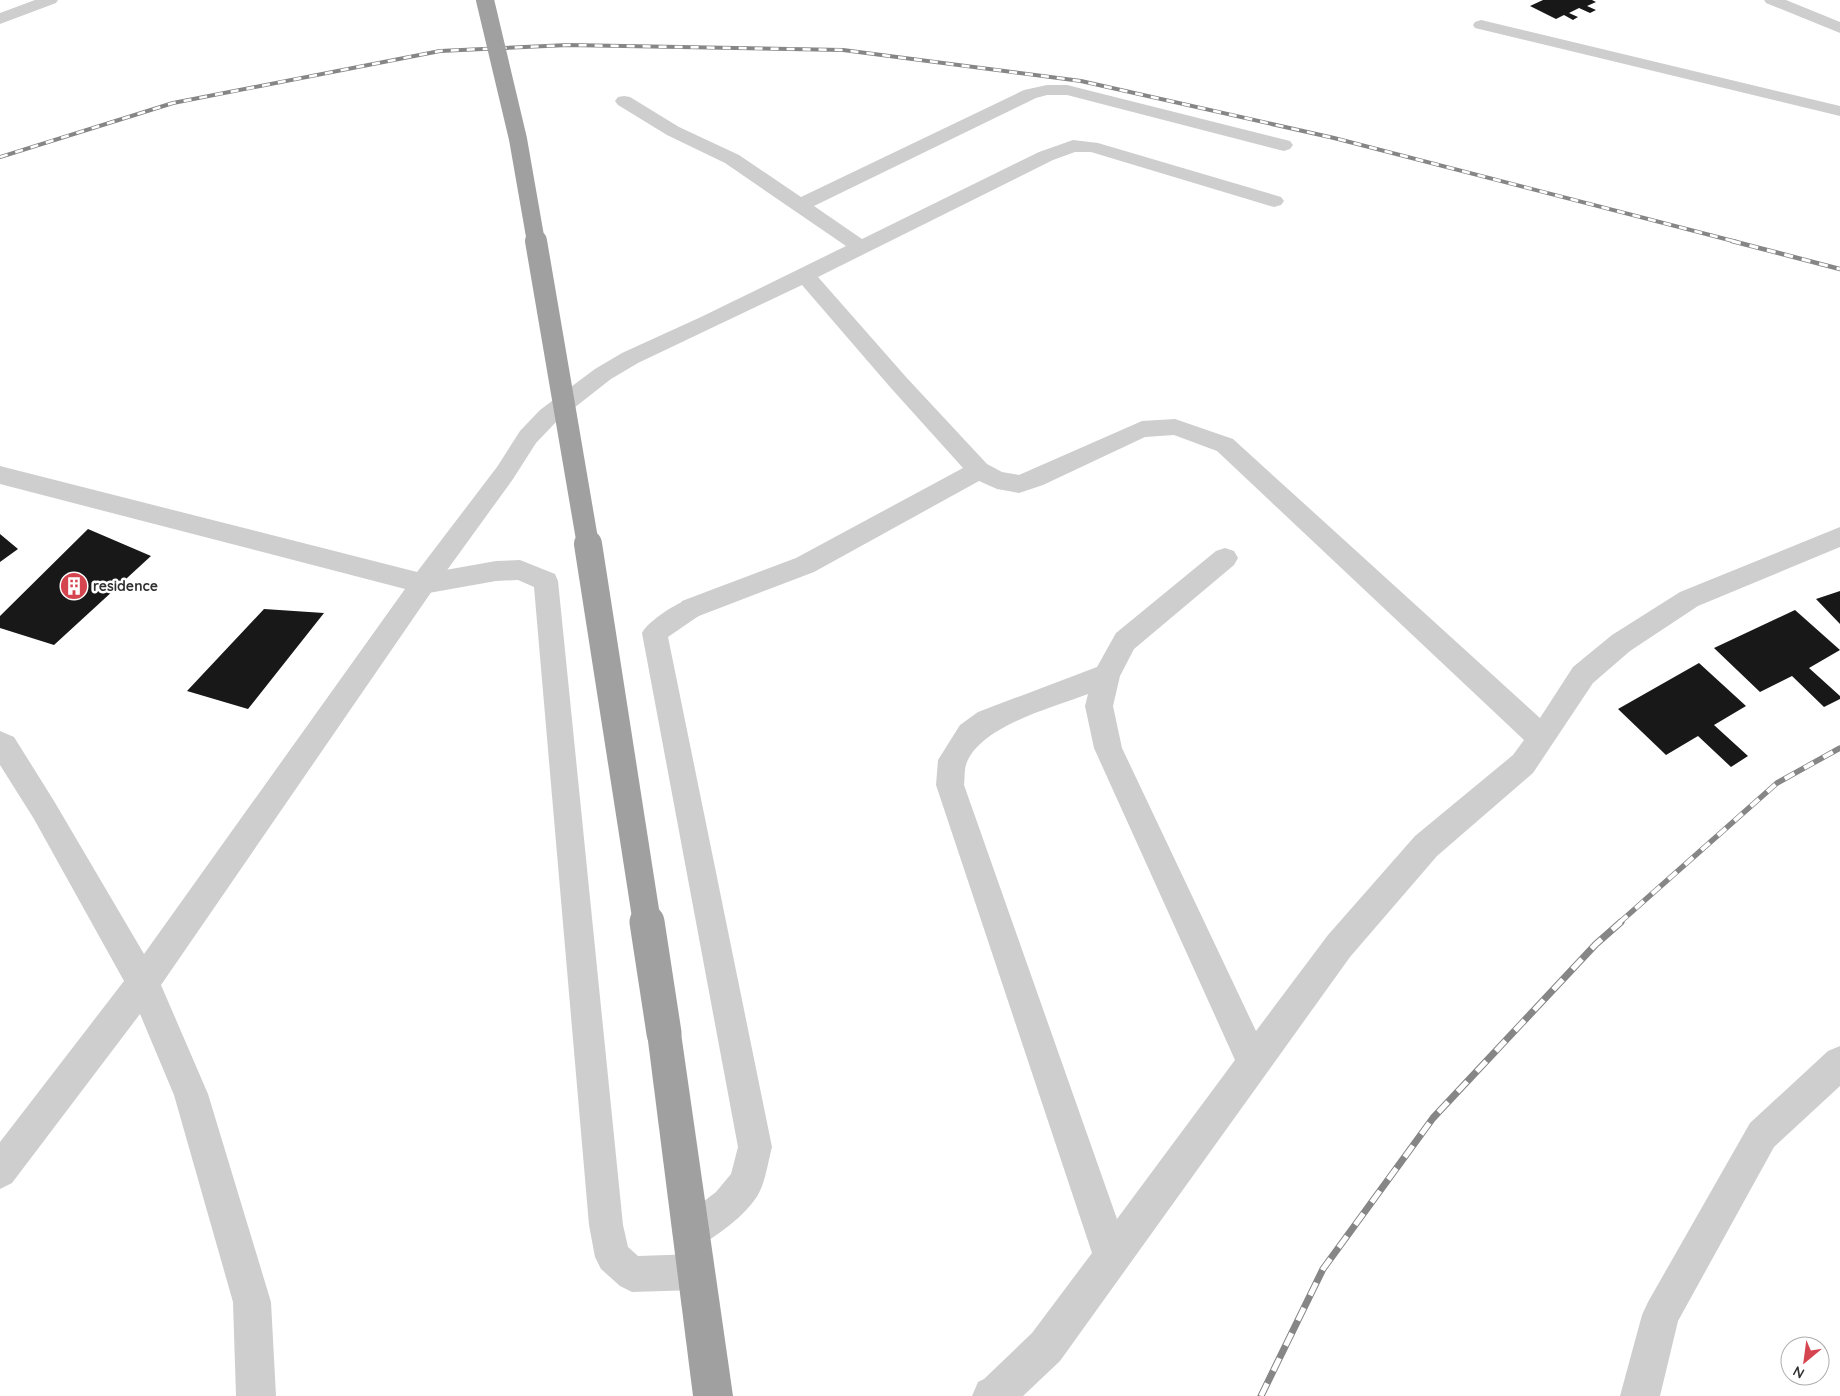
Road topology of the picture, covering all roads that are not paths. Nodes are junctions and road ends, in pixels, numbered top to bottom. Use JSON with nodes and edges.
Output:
{"nodes":[{"id":1,"x":50,"y":0,"type":"edge"},
{"id":2,"x":485,"y":0,"type":"edge"},
{"id":3,"x":1772,"y":0,"type":"edge"},
{"id":4,"x":0,"y":20,"type":"edge"},
{"id":5,"x":1481,"y":24,"type":"dead end"},
{"id":6,"x":1840,"y":28,"type":"edge"},
{"id":7,"x":624,"y":101,"type":"dead end"},
{"id":8,"x":1840,"y":111,"type":"edge"},
{"id":9,"x":1284,"y":145,"type":"dead end"},
{"id":10,"x":1274,"y":201,"type":"dead end"},
{"id":11,"x":801,"y":204,"type":"junction"},
{"id":12,"x":861,"y":247,"type":"junction"},
{"id":13,"x":805,"y":274,"type":"junction"},
{"id":14,"x":979,"y":470,"type":"junction"},
{"id":15,"x":0,"y":475,"type":"edge"},
{"id":16,"x":1840,"y":537,"type":"edge"},
{"id":17,"x":1225,"y":558,"type":"dead end"},
{"id":18,"x":423,"y":584,"type":"junction"},
{"id":19,"x":691,"y":608,"type":"joint"},
{"id":20,"x":1107,"y":675,"type":"junction"},
{"id":21,"x":1542,"y":738,"type":"junction"},
{"id":22,"x":0,"y":743,"type":"edge"},
{"id":23,"x":142,"y":983,"type":"junction"},
{"id":24,"x":1254,"y":1063,"type":"junction"},
{"id":25,"x":1840,"y":1063,"type":"edge"},
{"id":26,"x":0,"y":1171,"type":"edge"},
{"id":27,"x":690,"y":1233,"type":"junction"},
{"id":28,"x":1112,"y":1257,"type":"junction"},
{"id":29,"x":696,"y":1272,"type":"junction"},
{"id":30,"x":256,"y":1396,"type":"edge"},
{"id":31,"x":713,"y":1396,"type":"edge"},
{"id":32,"x":992,"y":1396,"type":"edge"},
{"id":33,"x":1640,"y":1396,"type":"edge"}],
"edges":[{"from":1,"to":4,"type":"street"},
{"from":2,"to":27,"type":"highway","bridge":true},
{"from":3,"to":6,"type":"street"},
{"from":5,"to":8,"type":"street"},
{"from":7,"to":11,"type":"street"},
{"from":9,"to":11,"type":"street"},
{"from":10,"to":12,"type":"street"},
{"from":11,"to":12,"type":"street"},
{"from":12,"to":13,"type":"street"},
{"from":13,"to":14,"type":"street"},
{"from":13,"to":18,"type":"street"},
{"from":14,"to":19,"type":"street"},
{"from":14,"to":21,"type":"street"},
{"from":15,"to":18,"type":"street"},
{"from":16,"to":21,"type":"street"},
{"from":17,"to":20,"type":"street"},
{"from":18,"to":23,"type":"street"},
{"from":18,"to":29,"type":"lane"},
{"from":19,"to":27,"type":"lane"},
{"from":20,"to":24,"type":"street"},
{"from":20,"to":28,"type":"street"},
{"from":21,"to":24,"type":"street"},
{"from":22,"to":23,"type":"street"},
{"from":23,"to":26,"type":"street"},
{"from":23,"to":30,"type":"street"},
{"from":24,"to":28,"type":"street"},
{"from":25,"to":33,"type":"street"},
{"from":27,"to":29,"type":"highway"},
{"from":28,"to":32,"type":"street"},
{"from":29,"to":31,"type":"highway"}]}
